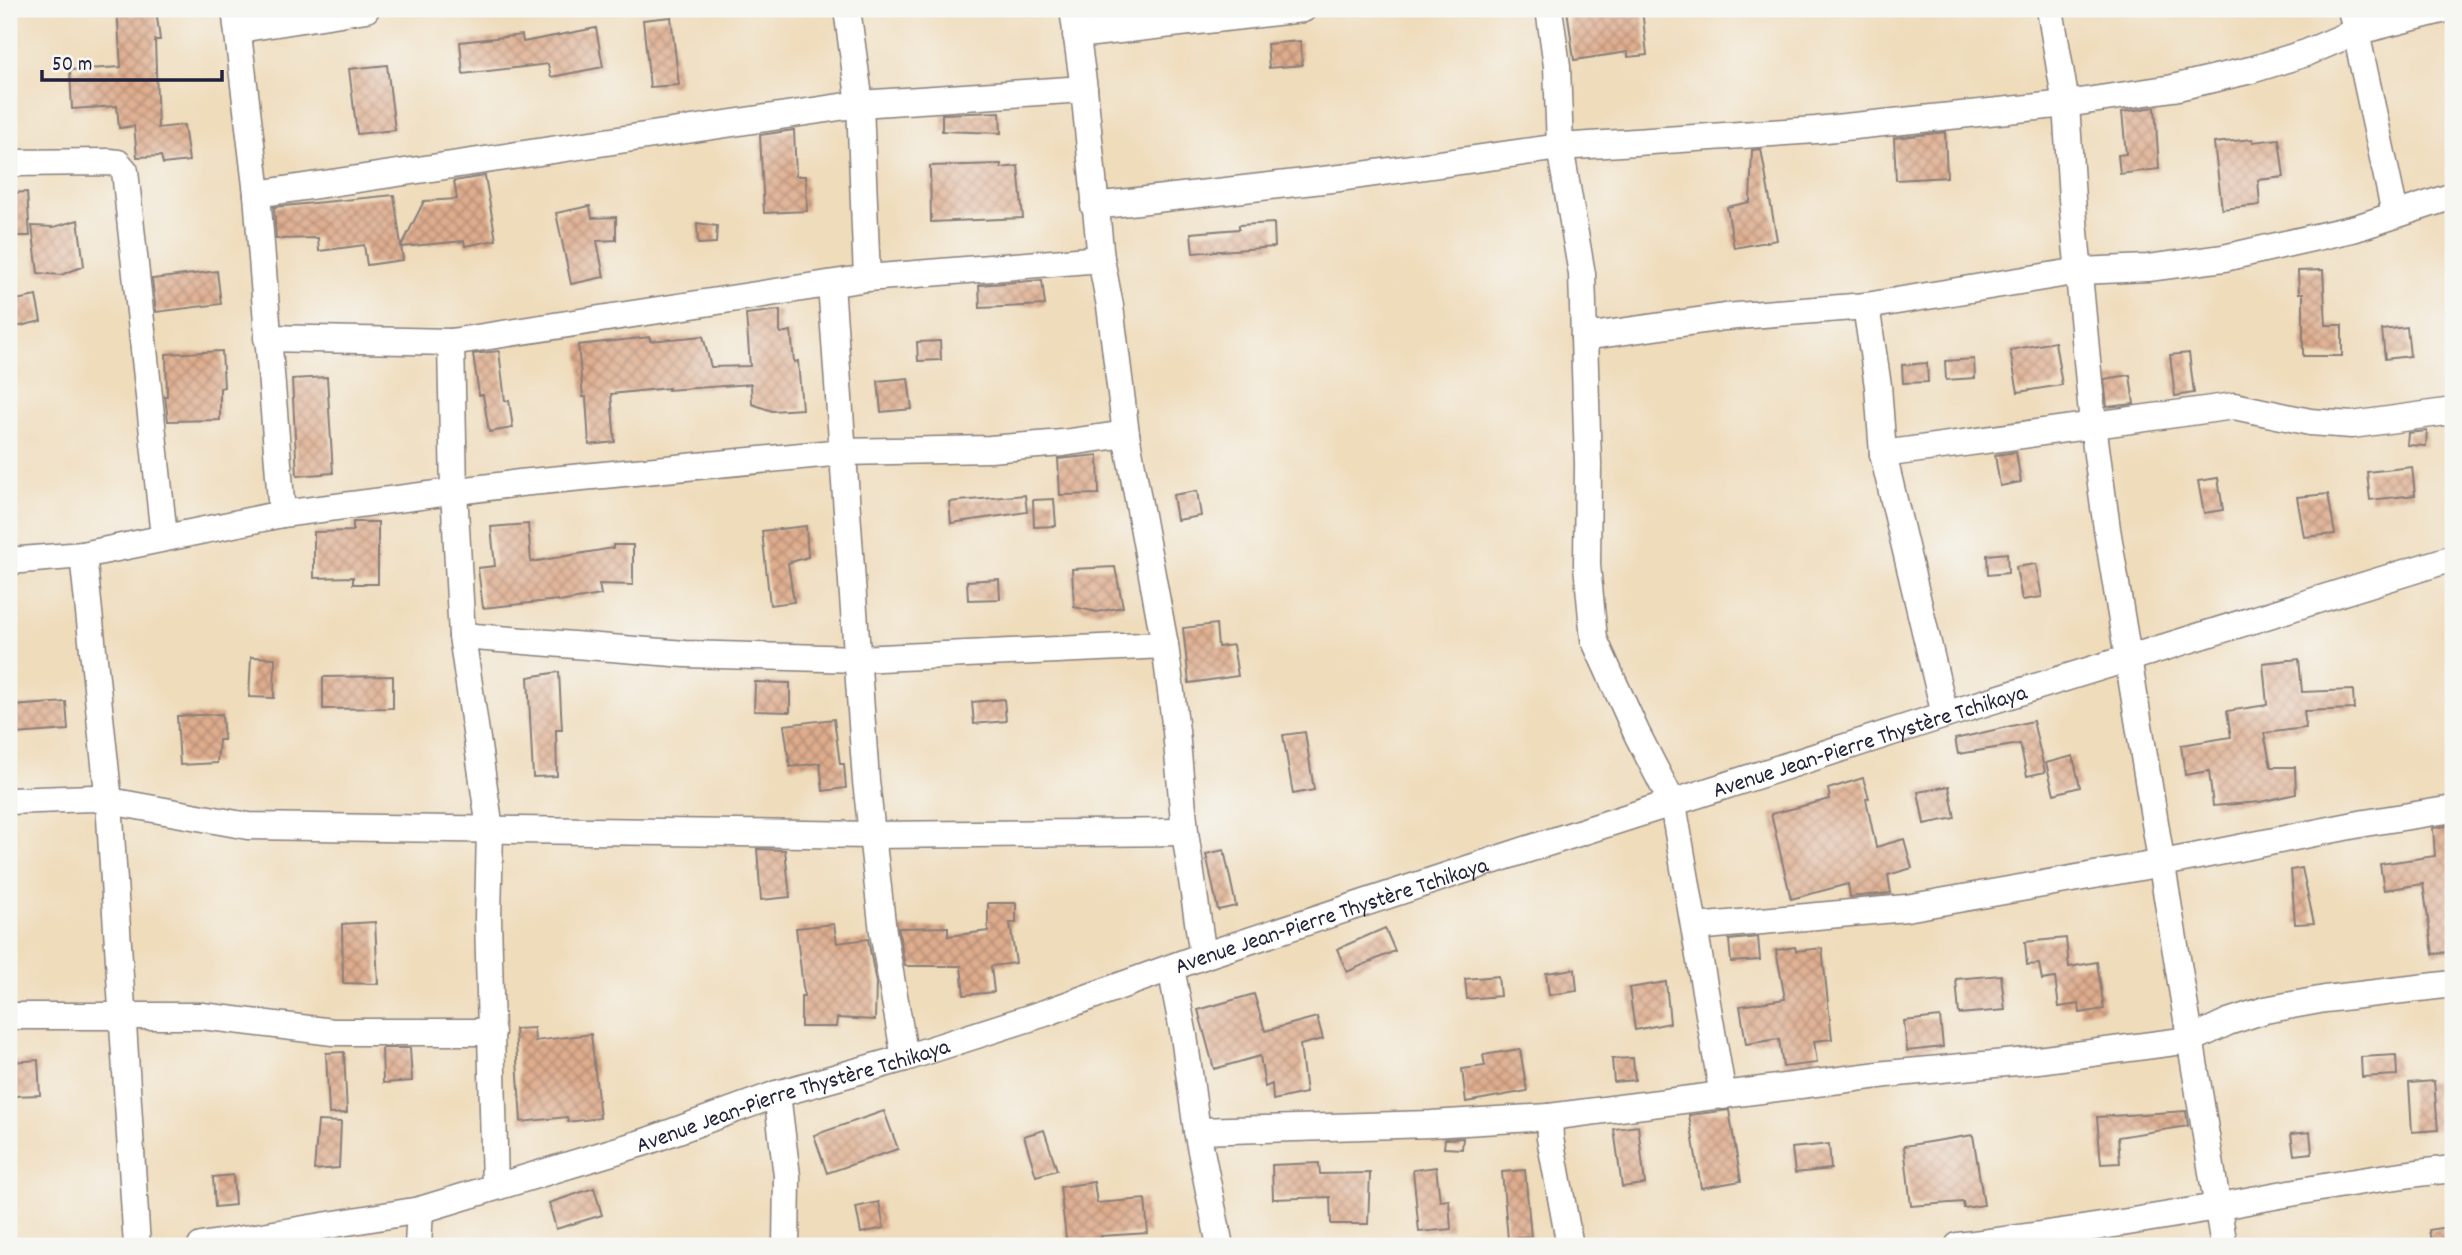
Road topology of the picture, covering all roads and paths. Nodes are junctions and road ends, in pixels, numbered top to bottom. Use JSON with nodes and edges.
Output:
{"nodes":[{"id":1,"x":366,"y":9,"type":"edge"},
{"id":2,"x":847,"y":9,"type":"edge"},
{"id":3,"x":1073,"y":9,"type":"edge"},
{"id":4,"x":1303,"y":9,"type":"edge"},
{"id":5,"x":1549,"y":9,"type":"edge"},
{"id":6,"x":2050,"y":9,"type":"edge"},
{"id":7,"x":2446,"y":9,"type":"edge"},
{"id":8,"x":237,"y":19,"type":"edge"},
{"id":9,"x":2353,"y":20,"type":"edge"},
{"id":10,"x":1076,"y":36,"type":"junction"},
{"id":11,"x":1084,"y":89,"type":"junction"},
{"id":12,"x":860,"y":104,"type":"junction"},
{"id":13,"x":2066,"y":104,"type":"junction"},
{"id":14,"x":1560,"y":147,"type":"junction"},
{"id":15,"x":9,"y":163,"type":"edge"},
{"id":16,"x":257,"y":194,"type":"junction"},
{"id":17,"x":2453,"y":196,"type":"edge"},
{"id":18,"x":1094,"y":206,"type":"junction"},
{"id":19,"x":2395,"y":214,"type":"junction"},
{"id":20,"x":1101,"y":259,"type":"junction"},
{"id":21,"x":2080,"y":271,"type":"junction"},
{"id":22,"x":867,"y":278,"type":"junction"},
{"id":23,"x":831,"y":284,"type":"junction"},
{"id":24,"x":1866,"y":306,"type":"junction"},
{"id":25,"x":1584,"y":337,"type":"junction"},
{"id":26,"x":267,"y":338,"type":"junction"},
{"id":27,"x":451,"y":342,"type":"junction"},
{"id":28,"x":2453,"y":411,"type":"edge"},
{"id":29,"x":2092,"y":425,"type":"junction"},
{"id":30,"x":1126,"y":434,"type":"junction"},
{"id":31,"x":843,"y":452,"type":"junction"},
{"id":32,"x":1883,"y":454,"type":"junction"},
{"id":33,"x":454,"y":491,"type":"junction"},
{"id":34,"x":282,"y":514,"type":"junction"},
{"id":35,"x":164,"y":537,"type":"junction"},
{"id":36,"x":83,"y":555,"type":"junction"},
{"id":37,"x":2453,"y":558,"type":"edge"},
{"id":38,"x":9,"y":561,"type":"edge"},
{"id":39,"x":462,"y":636,"type":"junction"},
{"id":40,"x":1165,"y":645,"type":"junction"},
{"id":41,"x":2127,"y":658,"type":"junction"},
{"id":42,"x":859,"y":659,"type":"junction"},
{"id":43,"x":1945,"y":715,"type":"junction"},
{"id":44,"x":9,"y":800,"type":"edge"},
{"id":45,"x":109,"y":802,"type":"junction"},
{"id":46,"x":1672,"y":804,"type":"junction"},
{"id":47,"x":2453,"y":809,"type":"edge"},
{"id":48,"x":490,"y":829,"type":"junction"},
{"id":49,"x":1185,"y":832,"type":"junction"},
{"id":50,"x":872,"y":835,"type":"junction"},
{"id":51,"x":2163,"y":863,"type":"junction"},
{"id":52,"x":1695,"y":927,"type":"junction"},
{"id":53,"x":1203,"y":956,"type":"junction"},
{"id":54,"x":1171,"y":968,"type":"junction"},
{"id":55,"x":2453,"y":984,"type":"edge"},
{"id":56,"x":9,"y":1016,"type":"edge"},
{"id":57,"x":124,"y":1016,"type":"junction"},
{"id":58,"x":492,"y":1032,"type":"junction"},
{"id":59,"x":2190,"y":1040,"type":"junction"},
{"id":60,"x":905,"y":1058,"type":"junction"},
{"id":61,"x":777,"y":1094,"type":"junction"},
{"id":62,"x":1723,"y":1096,"type":"junction"},
{"id":63,"x":1549,"y":1117,"type":"junction"},
{"id":64,"x":1197,"y":1130,"type":"junction"},
{"id":65,"x":2453,"y":1169,"type":"edge"},
{"id":66,"x":495,"y":1186,"type":"junction"},
{"id":67,"x":2220,"y":1206,"type":"junction"},
{"id":68,"x":420,"y":1210,"type":"junction"},
{"id":69,"x":137,"y":1246,"type":"edge"},
{"id":70,"x":201,"y":1246,"type":"edge"},
{"id":71,"x":418,"y":1246,"type":"edge"},
{"id":72,"x":786,"y":1246,"type":"edge"},
{"id":73,"x":1220,"y":1246,"type":"edge"},
{"id":74,"x":1570,"y":1246,"type":"edge"},
{"id":75,"x":1958,"y":1246,"type":"edge"},
{"id":76,"x":2224,"y":1246,"type":"edge"}],
"edges":[{"from":1,"to":8,"type":"street"},
{"from":2,"to":12,"type":"street"},
{"from":3,"to":10,"type":"street"},
{"from":4,"to":10,"type":"street"},
{"from":5,"to":14,"type":"street"},
{"from":6,"to":13,"type":"street"},
{"from":7,"to":9,"type":"street"},
{"from":8,"to":16,"type":"street"},
{"from":9,"to":13,"type":"street"},
{"from":9,"to":19,"type":"street"},
{"from":10,"to":11,"type":"street"},
{"from":11,"to":12,"type":"street"},
{"from":11,"to":18,"type":"street"},
{"from":12,"to":16,"type":"street"},
{"from":12,"to":22,"type":"street"},
{"from":13,"to":14,"type":"street"},
{"from":13,"to":21,"type":"street"},
{"from":14,"to":18,"type":"street"},
{"from":14,"to":25,"type":"street"},
{"from":15,"to":35,"type":"street"},
{"from":16,"to":26,"type":"street"},
{"from":17,"to":19,"type":"street"},
{"from":18,"to":20,"type":"street"},
{"from":19,"to":21,"type":"street"},
{"from":20,"to":22,"type":"street"},
{"from":20,"to":30,"type":"street"},
{"from":21,"to":24,"type":"street"},
{"from":21,"to":29,"type":"street"},
{"from":22,"to":23,"type":"street"},
{"from":23,"to":27,"type":"street"},
{"from":23,"to":31,"type":"street"},
{"from":24,"to":25,"type":"street"},
{"from":24,"to":32,"type":"street"},
{"from":25,"to":46,"type":"street"},
{"from":26,"to":27,"type":"street"},
{"from":26,"to":34,"type":"street"},
{"from":27,"to":33,"type":"street"},
{"from":28,"to":29,"type":"street"},
{"from":29,"to":32,"type":"street"},
{"from":29,"to":41,"type":"street"},
{"from":30,"to":31,"type":"street"},
{"from":30,"to":40,"type":"street"},
{"from":31,"to":33,"type":"street"},
{"from":31,"to":42,"type":"street"},
{"from":32,"to":43,"type":"street"},
{"from":33,"to":34,"type":"street"},
{"from":33,"to":39,"type":"street"},
{"from":34,"to":35,"type":"street"},
{"from":35,"to":36,"type":"street"},
{"from":36,"to":38,"type":"street"},
{"from":36,"to":45,"type":"street"},
{"from":37,"to":41,"type":"street","name":"Avenue Jean-Pierre Thystère Tchikaya"},
{"from":39,"to":42,"type":"street"},
{"from":39,"to":48,"type":"street"},
{"from":40,"to":42,"type":"street"},
{"from":40,"to":49,"type":"street"},
{"from":41,"to":43,"type":"street","name":"Avenue Jean-Pierre Thystère Tchikaya"},
{"from":41,"to":51,"type":"street"},
{"from":42,"to":50,"type":"street"},
{"from":43,"to":46,"type":"street","name":"Avenue Jean-Pierre Thystère Tchikaya"},
{"from":44,"to":45,"type":"street"},
{"from":45,"to":48,"type":"street"},
{"from":45,"to":57,"type":"street"},
{"from":46,"to":52,"type":"street"},
{"from":46,"to":53,"type":"street","name":"Avenue Jean-Pierre Thystère Tchikaya"},
{"from":47,"to":51,"type":"street"},
{"from":48,"to":50,"type":"street"},
{"from":48,"to":58,"type":"street"},
{"from":49,"to":50,"type":"street"},
{"from":49,"to":53,"type":"street"},
{"from":50,"to":60,"type":"street"},
{"from":51,"to":52,"type":"street"},
{"from":51,"to":59,"type":"street"},
{"from":52,"to":62,"type":"street"},
{"from":53,"to":54,"type":"street","name":"Avenue Jean-Pierre Thystère Tchikaya"},
{"from":54,"to":60,"type":"street","name":"Avenue Jean-Pierre Thystère Tchikaya"},
{"from":54,"to":64,"type":"street"},
{"from":55,"to":59,"type":"street"},
{"from":56,"to":57,"type":"street"},
{"from":57,"to":58,"type":"street"},
{"from":57,"to":69,"type":"street"},
{"from":58,"to":66,"type":"street"},
{"from":59,"to":62,"type":"street"},
{"from":59,"to":67,"type":"street"},
{"from":60,"to":61,"type":"street","name":"Avenue Jean-Pierre Thystère Tchikaya"},
{"from":61,"to":66,"type":"street","name":"Avenue Jean-Pierre Thystère Tchikaya"},
{"from":61,"to":72,"type":"street"},
{"from":62,"to":63,"type":"street"},
{"from":63,"to":64,"type":"street"},
{"from":63,"to":74,"type":"street"},
{"from":64,"to":73,"type":"street"},
{"from":65,"to":67,"type":"street"},
{"from":66,"to":68,"type":"street","name":"Avenue Jean-Pierre Thystère Tchikaya"},
{"from":67,"to":75,"type":"street"},
{"from":67,"to":76,"type":"street"},
{"from":68,"to":70,"type":"street","name":"Avenue Jean-Pierre Thystère Tchikaya"},
{"from":68,"to":71,"type":"street"}]}
